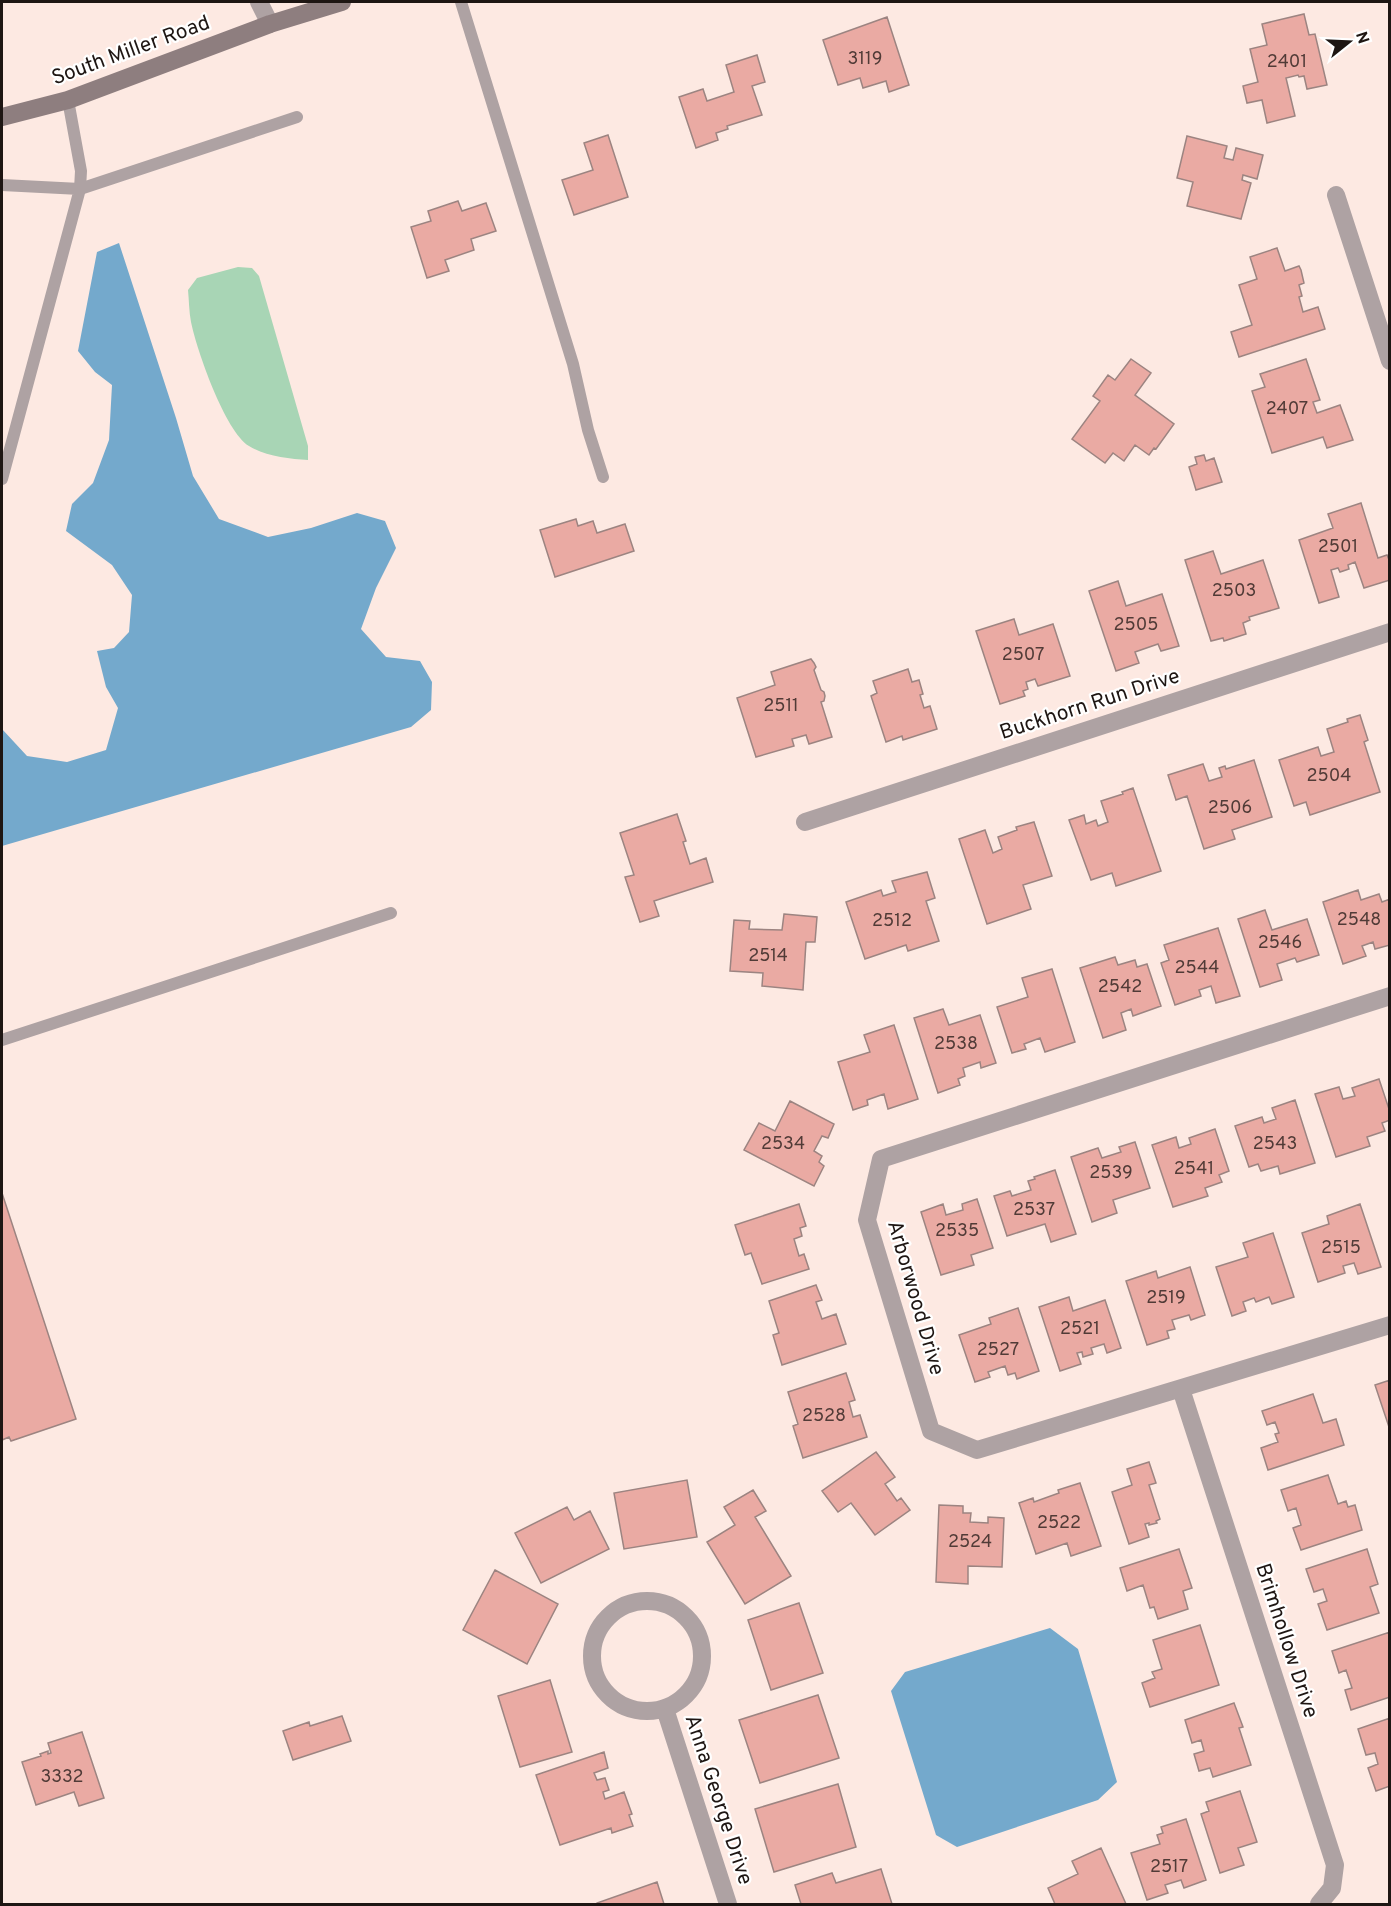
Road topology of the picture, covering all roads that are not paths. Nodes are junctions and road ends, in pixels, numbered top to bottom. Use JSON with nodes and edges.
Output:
{"nodes":[{"id":1,"x":259,"y":2,"type":"edge"},
{"id":2,"x":342,"y":2,"type":"edge"},
{"id":3,"x":461,"y":2,"type":"edge"},
{"id":4,"x":270,"y":24,"type":"junction"},
{"id":5,"x":68,"y":100,"type":"junction"},
{"id":6,"x":2,"y":117,"type":"edge"},
{"id":7,"x":297,"y":117,"type":"dead end"},
{"id":8,"x":2,"y":185,"type":"edge"},
{"id":9,"x":80,"y":189,"type":"junction"},
{"id":10,"x":1336,"y":195,"type":"dead end"},
{"id":11,"x":1389,"y":361,"type":"edge"},
{"id":12,"x":603,"y":477,"type":"dead end"},
{"id":13,"x":2,"y":479,"type":"edge"},
{"id":14,"x":1389,"y":632,"type":"edge"},
{"id":15,"x":805,"y":822,"type":"dead end"},
{"id":16,"x":391,"y":913,"type":"dead end"},
{"id":17,"x":1389,"y":996,"type":"edge"},
{"id":18,"x":2,"y":1040,"type":"edge"},
{"id":19,"x":1389,"y":1324,"type":"edge"},
{"id":20,"x":1180,"y":1389,"type":"junction"},
{"id":21,"x":665,"y":1709,"type":"junction"},
{"id":22,"x":728,"y":1905,"type":"edge"},
{"id":23,"x":1319,"y":1905,"type":"edge"}],
"edges":[{"from":1,"to":4,"type":"street"},
{"from":2,"to":4,"type":"street","name":"South Miller Road"},
{"from":3,"to":12,"type":"lane"},
{"from":4,"to":5,"type":"street","name":"South Miller Road"},
{"from":5,"to":6,"type":"street","name":"South Miller Road"},
{"from":5,"to":9,"type":"lane"},
{"from":7,"to":9,"type":"lane"},
{"from":8,"to":9,"type":"lane"},
{"from":9,"to":13,"type":"lane"},
{"from":10,"to":11,"type":"street"},
{"from":14,"to":15,"type":"street","name":"Buckhorn Run Drive"},
{"from":16,"to":18,"type":"lane"},
{"from":17,"to":20,"type":"street","name":"Arborwood Drive"},
{"from":19,"to":20,"type":"street","name":"Arborwood Drive"},
{"from":20,"to":23,"type":"street","name":"Brimhollow Drive"},
{"from":21,"to":21,"type":"street"},
{"from":21,"to":22,"type":"street","name":"Anna George Drive"}]}
